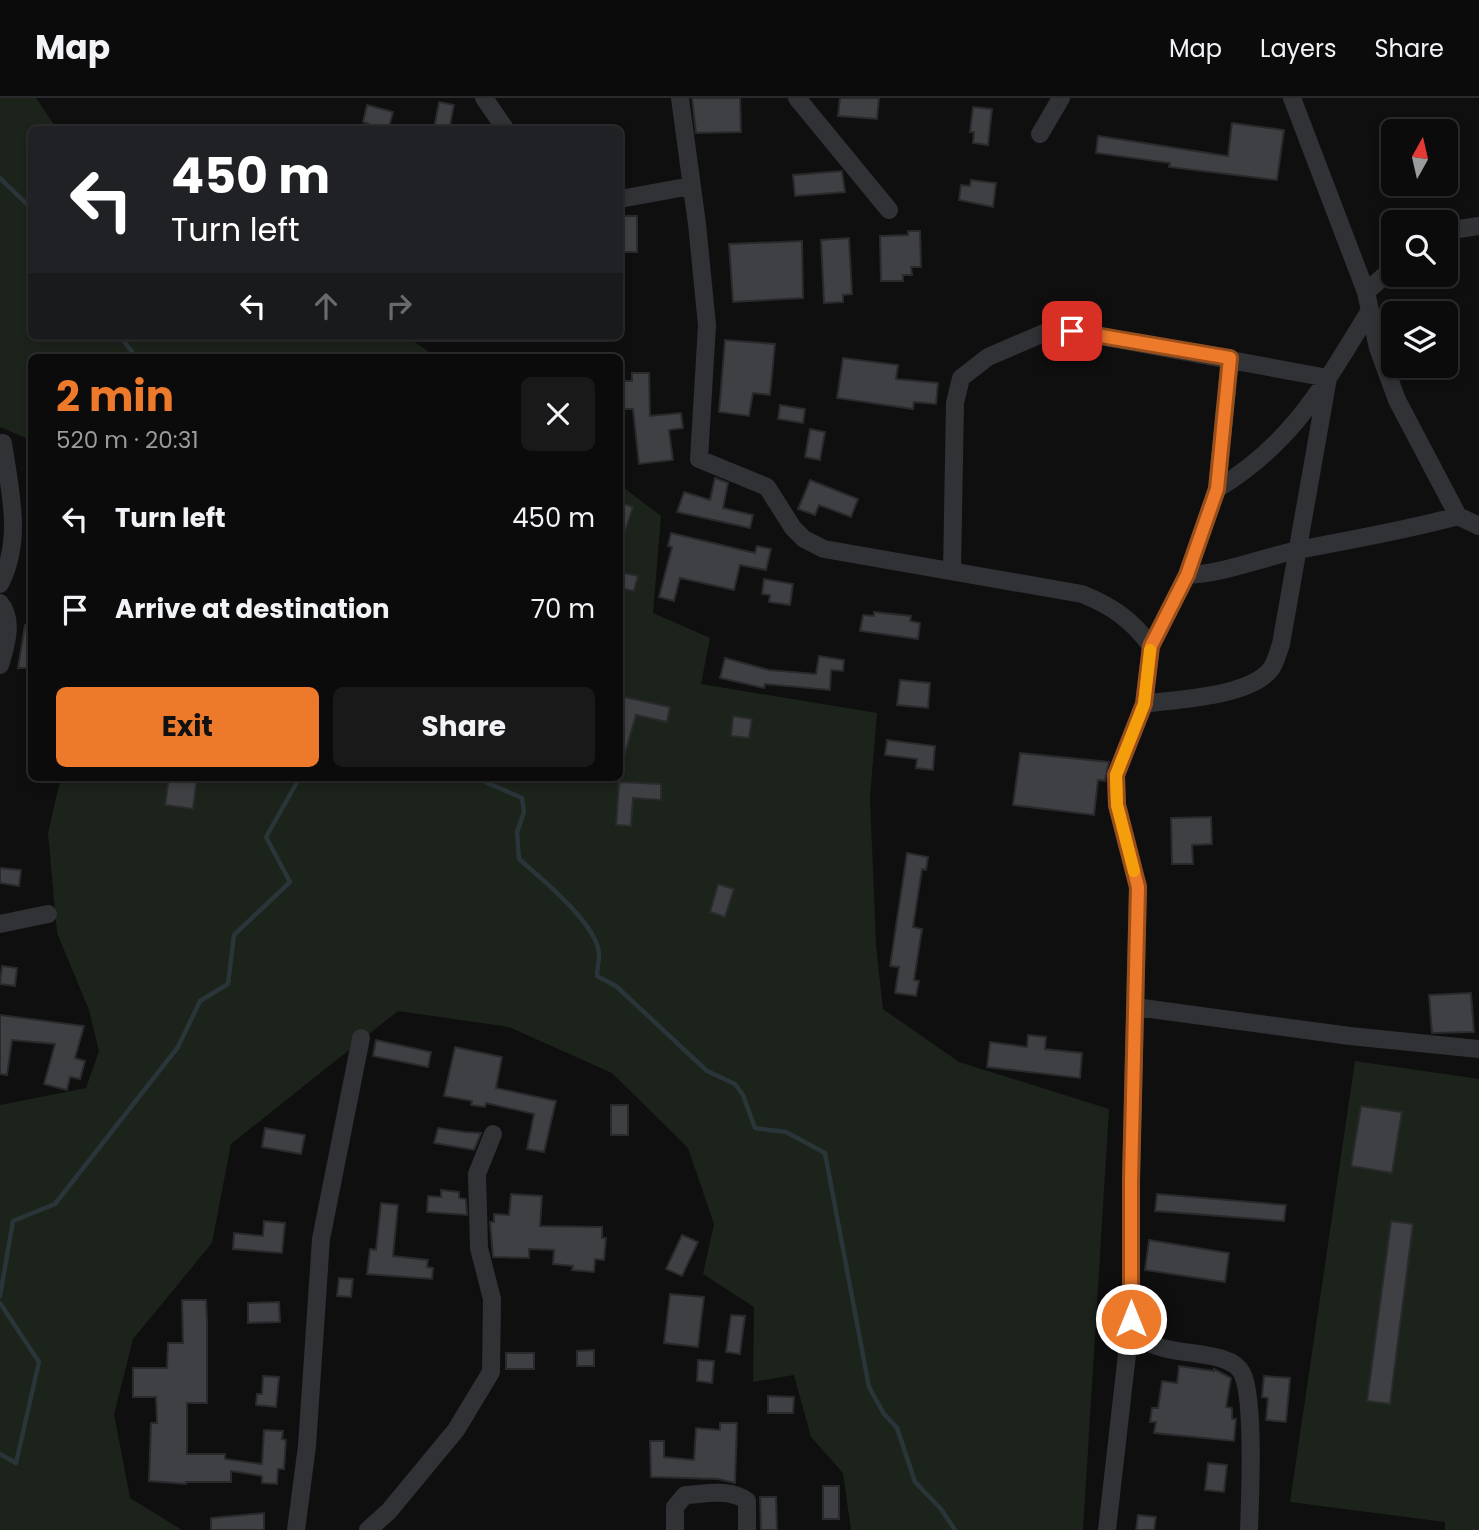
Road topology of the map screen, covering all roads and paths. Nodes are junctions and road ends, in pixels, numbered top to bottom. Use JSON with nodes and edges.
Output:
{"nodes":[{"id":1,"x":484,"y":98,"type":"edge"},
{"id":2,"x":680,"y":98,"type":"edge"},
{"id":3,"x":797,"y":98,"type":"edge"},
{"id":4,"x":1061,"y":98,"type":"edge"},
{"id":5,"x":1292,"y":98,"type":"edge"},
{"id":6,"x":503,"y":126,"type":"edge"},
{"id":7,"x":1040,"y":134,"type":"dead end"},
{"id":8,"x":691,"y":187,"type":"junction"},
{"id":9,"x":623,"y":199,"type":"edge"},
{"id":10,"x":888,"y":210,"type":"dead end"},
{"id":11,"x":1479,"y":226,"type":"edge"},
{"id":12,"x":1458,"y":229,"type":"edge"},
{"id":13,"x":1381,"y":279,"type":"edge"},
{"id":14,"x":1366,"y":292,"type":"junction"},
{"id":15,"x":1369,"y":312,"type":"junction"},
{"id":16,"x":1230,"y":358,"type":"junction"},
{"id":17,"x":1328,"y":379,"type":"junction"},
{"id":18,"x":3,"y":443,"type":"dead end"},
{"id":19,"x":1217,"y":489,"type":"junction"},
{"id":20,"x":1458,"y":516,"type":"junction"},
{"id":21,"x":1479,"y":526,"type":"edge"},
{"id":22,"x":1298,"y":550,"type":"junction"},
{"id":23,"x":952,"y":572,"type":"junction"},
{"id":24,"x":1187,"y":575,"type":"junction"},
{"id":25,"x":0,"y":584,"type":"edge"},
{"id":26,"x":0,"y":603,"type":"edge"},
{"id":27,"x":1151,"y":646,"type":"junction"},
{"id":28,"x":0,"y":665,"type":"edge"},
{"id":29,"x":1144,"y":704,"type":"junction"},
{"id":30,"x":48,"y":914,"type":"dead end"},
{"id":31,"x":0,"y":924,"type":"edge"},
{"id":32,"x":1135,"y":1007,"type":"junction"},
{"id":33,"x":361,"y":1038,"type":"dead end"},
{"id":34,"x":1479,"y":1049,"type":"edge"},
{"id":35,"x":493,"y":1134,"type":"dead end"},
{"id":36,"x":1131,"y":1319,"type":"junction"},
{"id":37,"x":296,"y":1530,"type":"edge"},
{"id":38,"x":368,"y":1530,"type":"edge"},
{"id":39,"x":675,"y":1530,"type":"edge"},
{"id":40,"x":747,"y":1530,"type":"edge"},
{"id":41,"x":1107,"y":1530,"type":"edge"},
{"id":42,"x":1249,"y":1530,"type":"edge"}],
"edges":[{"from":1,"to":6,"type":"street"},
{"from":2,"to":8,"type":"street"},
{"from":3,"to":10,"type":"street"},
{"from":4,"to":7,"type":"street"},
{"from":5,"to":14,"type":"street"},
{"from":8,"to":9,"type":"street"},
{"from":8,"to":23,"type":"street"},
{"from":11,"to":12,"type":"street"},
{"from":13,"to":14,"type":"street"},
{"from":14,"to":15,"type":"street"},
{"from":15,"to":17,"type":"street"},
{"from":15,"to":20,"type":"street"},
{"from":16,"to":17,"type":"street"},
{"from":16,"to":19,"type":"street"},
{"from":16,"to":23,"type":"street"},
{"from":17,"to":19,"type":"street"},
{"from":17,"to":22,"type":"street"},
{"from":18,"to":25,"type":"street"},
{"from":19,"to":24,"type":"street"},
{"from":20,"to":21,"type":"street"},
{"from":20,"to":22,"type":"street"},
{"from":22,"to":24,"type":"street"},
{"from":22,"to":29,"type":"street"},
{"from":23,"to":27,"type":"street"},
{"from":24,"to":27,"type":"street"},
{"from":26,"to":28,"type":"street"},
{"from":27,"to":29,"type":"street"},
{"from":29,"to":32,"type":"street"},
{"from":30,"to":31,"type":"street"},
{"from":32,"to":34,"type":"street"},
{"from":32,"to":36,"type":"street"},
{"from":33,"to":37,"type":"street"},
{"from":35,"to":38,"type":"street"},
{"from":36,"to":41,"type":"street"},
{"from":36,"to":42,"type":"street"},
{"from":39,"to":40,"type":"street"}]}
